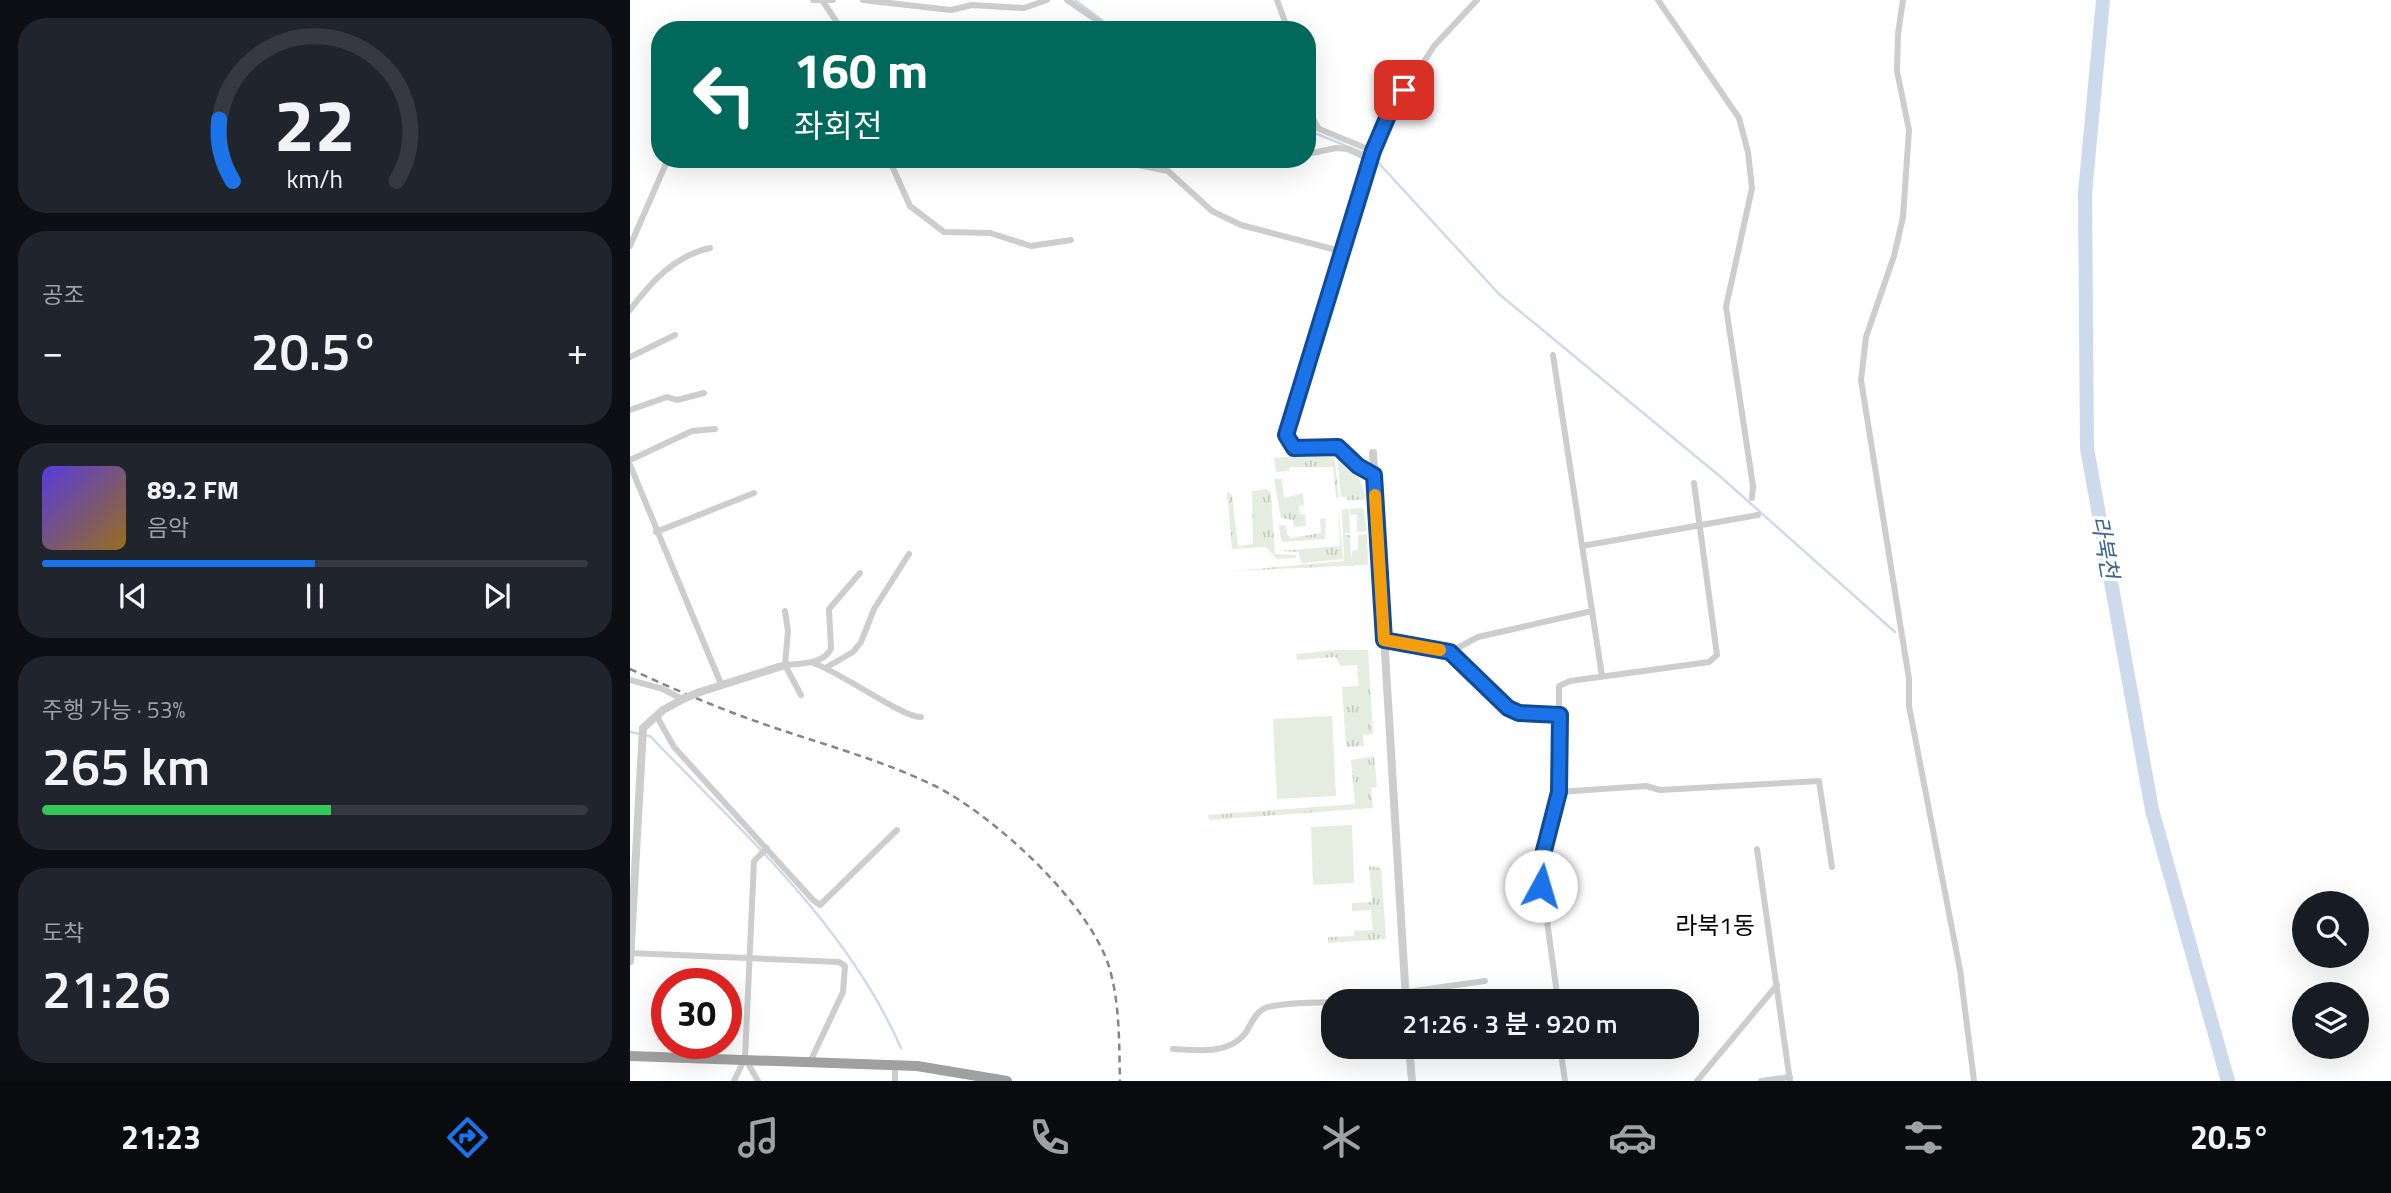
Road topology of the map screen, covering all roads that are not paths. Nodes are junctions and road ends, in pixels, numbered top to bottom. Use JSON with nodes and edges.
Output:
{"nodes":[{"id":1,"x":813,"y":0,"type":"edge"},
{"id":2,"x":833,"y":0,"type":"edge"},
{"id":3,"x":863,"y":0,"type":"edge"},
{"id":4,"x":1047,"y":0,"type":"edge"},
{"id":5,"x":1067,"y":0,"type":"edge"},
{"id":6,"x":1277,"y":0,"type":"edge"},
{"id":7,"x":1477,"y":0,"type":"edge"},
{"id":8,"x":1658,"y":0,"type":"edge"},
{"id":9,"x":1903,"y":0,"type":"edge"},
{"id":10,"x":822,"y":1,"type":"edge"},
{"id":11,"x":836,"y":21,"type":"edge"},
{"id":12,"x":1098,"y":21,"type":"edge"},
{"id":13,"x":1285,"y":21,"type":"edge"},
{"id":14,"x":1316,"y":124,"type":"edge"},
{"id":15,"x":1318,"y":128,"type":"joint"},
{"id":16,"x":1373,"y":151,"type":"junction"},
{"id":17,"x":1316,"y":152,"type":"edge"},
{"id":18,"x":1370,"y":160,"type":"junction"},
{"id":19,"x":664,"y":168,"type":"edge"},
{"id":20,"x":893,"y":168,"type":"edge"},
{"id":21,"x":1153,"y":168,"type":"edge"},
{"id":22,"x":1071,"y":240,"type":"dead end"},
{"id":23,"x":630,"y":246,"type":"edge"},
{"id":24,"x":710,"y":248,"type":"dead end"},
{"id":25,"x":1344,"y":252,"type":"junction"},
{"id":26,"x":630,"y":310,"type":"edge"},
{"id":27,"x":675,"y":335,"type":"dead end"},
{"id":28,"x":1553,"y":355,"type":"dead end"},
{"id":29,"x":630,"y":357,"type":"edge"},
{"id":30,"x":704,"y":393,"type":"dead end"},
{"id":31,"x":630,"y":410,"type":"edge"},
{"id":32,"x":715,"y":429,"type":"dead end"},
{"id":33,"x":1373,"y":453,"type":"dead end"},
{"id":34,"x":630,"y":463,"type":"edge"},
{"id":35,"x":1374,"y":475,"type":"junction"},
{"id":36,"x":1694,"y":483,"type":"dead end"},
{"id":37,"x":754,"y":493,"type":"dead end"},
{"id":38,"x":1752,"y":498,"type":"dead end"},
{"id":39,"x":1758,"y":515,"type":"dead end"},
{"id":40,"x":1699,"y":525,"type":"junction"},
{"id":41,"x":656,"y":532,"type":"junction"},
{"id":42,"x":1582,"y":546,"type":"junction"},
{"id":43,"x":909,"y":554,"type":"dead end"},
{"id":44,"x":860,"y":573,"type":"dead end"},
{"id":45,"x":785,"y":611,"type":"dead end"},
{"id":46,"x":1592,"y":611,"type":"junction"},
{"id":47,"x":1384,"y":640,"type":"junction"},
{"id":48,"x":1450,"y":652,"type":"junction"},
{"id":49,"x":813,"y":663,"type":"junction"},
{"id":50,"x":785,"y":665,"type":"junction"},
{"id":51,"x":827,"y":667,"type":"junction"},
{"id":52,"x":1602,"y":676,"type":"junction"},
{"id":53,"x":630,"y":680,"type":"edge"},
{"id":54,"x":721,"y":684,"type":"junction"},
{"id":55,"x":801,"y":695,"type":"dead end"},
{"id":56,"x":684,"y":699,"type":"junction"},
{"id":57,"x":656,"y":715,"type":"junction"},
{"id":58,"x":1560,"y":715,"type":"junction"},
{"id":59,"x":921,"y":717,"type":"dead end"},
{"id":60,"x":643,"y":734,"type":"junction"},
{"id":61,"x":630,"y":738,"type":"edge"},
{"id":62,"x":1559,"y":792,"type":"junction"},
{"id":63,"x":897,"y":830,"type":"dead end"},
{"id":64,"x":767,"y":848,"type":"junction"},
{"id":65,"x":1757,"y":849,"type":"dead end"},
{"id":66,"x":1832,"y":867,"type":"dead end"},
{"id":67,"x":630,"y":953,"type":"edge"},
{"id":68,"x":750,"y":957,"type":"junction"},
{"id":69,"x":630,"y":961,"type":"edge"},
{"id":70,"x":1485,"y":981,"type":"dead end"},
{"id":71,"x":1777,"y":985,"type":"junction"},
{"id":72,"x":1405,"y":989,"type":"edge"},
{"id":73,"x":1448,"y":989,"type":"edge"},
{"id":74,"x":1556,"y":989,"type":"edge"},
{"id":75,"x":1321,"y":1003,"type":"edge"},
{"id":76,"x":1173,"y":1049,"type":"dead end"},
{"id":77,"x":630,"y":1056,"type":"edge"},
{"id":78,"x":745,"y":1059,"type":"junction"},
{"id":79,"x":1410,"y":1059,"type":"edge"},
{"id":80,"x":1562,"y":1059,"type":"edge"},
{"id":81,"x":810,"y":1062,"type":"junction"},
{"id":82,"x":895,"y":1066,"type":"junction"},
{"id":83,"x":1790,"y":1079,"type":"edge"},
{"id":84,"x":734,"y":1081,"type":"edge"},
{"id":85,"x":758,"y":1081,"type":"edge"},
{"id":86,"x":895,"y":1081,"type":"edge"},
{"id":87,"x":1007,"y":1081,"type":"edge"},
{"id":88,"x":1412,"y":1081,"type":"edge"},
{"id":89,"x":1565,"y":1081,"type":"edge"},
{"id":90,"x":1697,"y":1081,"type":"edge"},
{"id":91,"x":1761,"y":1081,"type":"edge"},
{"id":92,"x":1974,"y":1081,"type":"edge"}],
"edges":[{"from":1,"to":10,"type":"street"},
{"from":2,"to":10,"type":"street"},
{"from":3,"to":4,"type":"street"},
{"from":5,"to":12,"type":"street"},
{"from":6,"to":13,"type":"street"},
{"from":7,"to":16,"type":"street"},
{"from":8,"to":38,"type":"street"},
{"from":9,"to":92,"type":"street"},
{"from":10,"to":11,"type":"street"},
{"from":14,"to":15,"type":"street"},
{"from":15,"to":16,"type":"street"},
{"from":16,"to":18,"type":"street"},
{"from":17,"to":18,"type":"street"},
{"from":18,"to":25,"type":"street"},
{"from":19,"to":23,"type":"street"},
{"from":20,"to":22,"type":"street"},
{"from":21,"to":25,"type":"street"},
{"from":24,"to":26,"type":"street"},
{"from":25,"to":35,"type":"street"},
{"from":27,"to":29,"type":"street"},
{"from":28,"to":42,"type":"street"},
{"from":30,"to":31,"type":"street"},
{"from":32,"to":34,"type":"street"},
{"from":33,"to":35,"type":"street"},
{"from":34,"to":41,"type":"street"},
{"from":35,"to":47,"type":"street"},
{"from":36,"to":40,"type":"street"},
{"from":37,"to":41,"type":"street"},
{"from":39,"to":40,"type":"street"},
{"from":40,"to":42,"type":"street"},
{"from":40,"to":52,"type":"street"},
{"from":41,"to":54,"type":"street"},
{"from":42,"to":46,"type":"street"},
{"from":43,"to":51,"type":"street"},
{"from":44,"to":49,"type":"street"},
{"from":45,"to":50,"type":"street"},
{"from":46,"to":48,"type":"street"},
{"from":46,"to":52,"type":"street"},
{"from":47,"to":48,"type":"street"},
{"from":47,"to":72,"type":"street"},
{"from":48,"to":58,"type":"street"},
{"from":49,"to":50,"type":"street"},
{"from":49,"to":51,"type":"street"},
{"from":50,"to":54,"type":"street"},
{"from":50,"to":55,"type":"street"},
{"from":51,"to":59,"type":"street"},
{"from":52,"to":58,"type":"street"},
{"from":53,"to":56,"type":"street"},
{"from":54,"to":56,"type":"street","bridge":true},
{"from":56,"to":57,"type":"street"},
{"from":57,"to":60,"type":"street"},
{"from":57,"to":64,"type":"street"},
{"from":58,"to":62,"type":"street"},
{"from":60,"to":61,"type":"street"},
{"from":60,"to":67,"type":"street"},
{"from":62,"to":66,"type":"street"},
{"from":62,"to":74,"type":"street"},
{"from":63,"to":64,"type":"street"},
{"from":64,"to":68,"type":"street"},
{"from":65,"to":71,"type":"street"},
{"from":67,"to":68,"type":"street"},
{"from":67,"to":69,"type":"street"},
{"from":68,"to":78,"type":"street"},
{"from":68,"to":81,"type":"street"},
{"from":70,"to":73,"type":"street"},
{"from":71,"to":83,"type":"street"},
{"from":71,"to":90,"type":"street"},
{"from":75,"to":76,"type":"street"},
{"from":77,"to":78,"type":"highway"},
{"from":78,"to":81,"type":"highway"},
{"from":78,"to":84,"type":"street"},
{"from":78,"to":85,"type":"street"},
{"from":79,"to":88,"type":"street"},
{"from":80,"to":89,"type":"street"},
{"from":81,"to":82,"type":"highway"},
{"from":82,"to":86,"type":"street"},
{"from":82,"to":87,"type":"highway"},
{"from":83,"to":91,"type":"street"}]}
